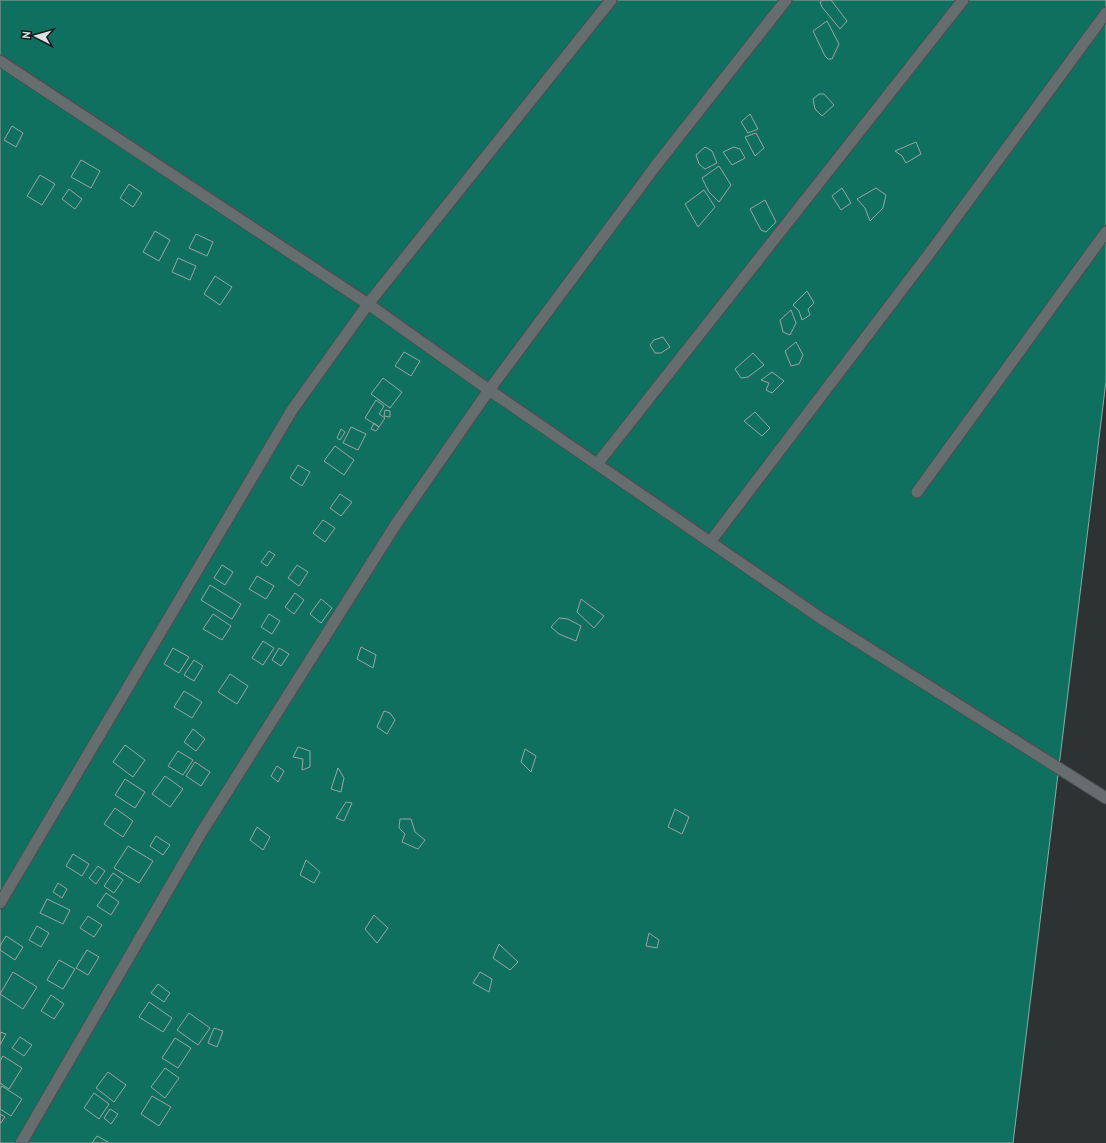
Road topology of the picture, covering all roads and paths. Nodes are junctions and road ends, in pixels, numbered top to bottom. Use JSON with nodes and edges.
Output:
{"nodes":[{"id":1,"x":611,"y":0,"type":"edge"},
{"id":2,"x":786,"y":0,"type":"edge"},
{"id":3,"x":963,"y":0,"type":"edge"},
{"id":4,"x":1106,"y":13,"type":"edge"},
{"id":5,"x":0,"y":61,"type":"edge"},
{"id":6,"x":1106,"y":232,"type":"edge"},
{"id":7,"x":368,"y":304,"type":"junction"},
{"id":8,"x":489,"y":390,"type":"junction"},
{"id":9,"x":597,"y":464,"type":"junction"},
{"id":10,"x":916,"y":492,"type":"dead end"},
{"id":11,"x":710,"y":542,"type":"junction"},
{"id":12,"x":1106,"y":798,"type":"edge"},
{"id":13,"x":0,"y":903,"type":"edge"},
{"id":14,"x":21,"y":1143,"type":"edge"}],
"edges":[{"from":1,"to":7,"type":"street"},
{"from":2,"to":8,"type":"street"},
{"from":3,"to":9,"type":"street"},
{"from":4,"to":11,"type":"street"},
{"from":5,"to":7,"type":"street"},
{"from":6,"to":10,"type":"street"},
{"from":7,"to":8,"type":"street"},
{"from":7,"to":13,"type":"street"},
{"from":8,"to":9,"type":"street"},
{"from":8,"to":14,"type":"street"},
{"from":9,"to":11,"type":"street"},
{"from":11,"to":12,"type":"street"}]}
